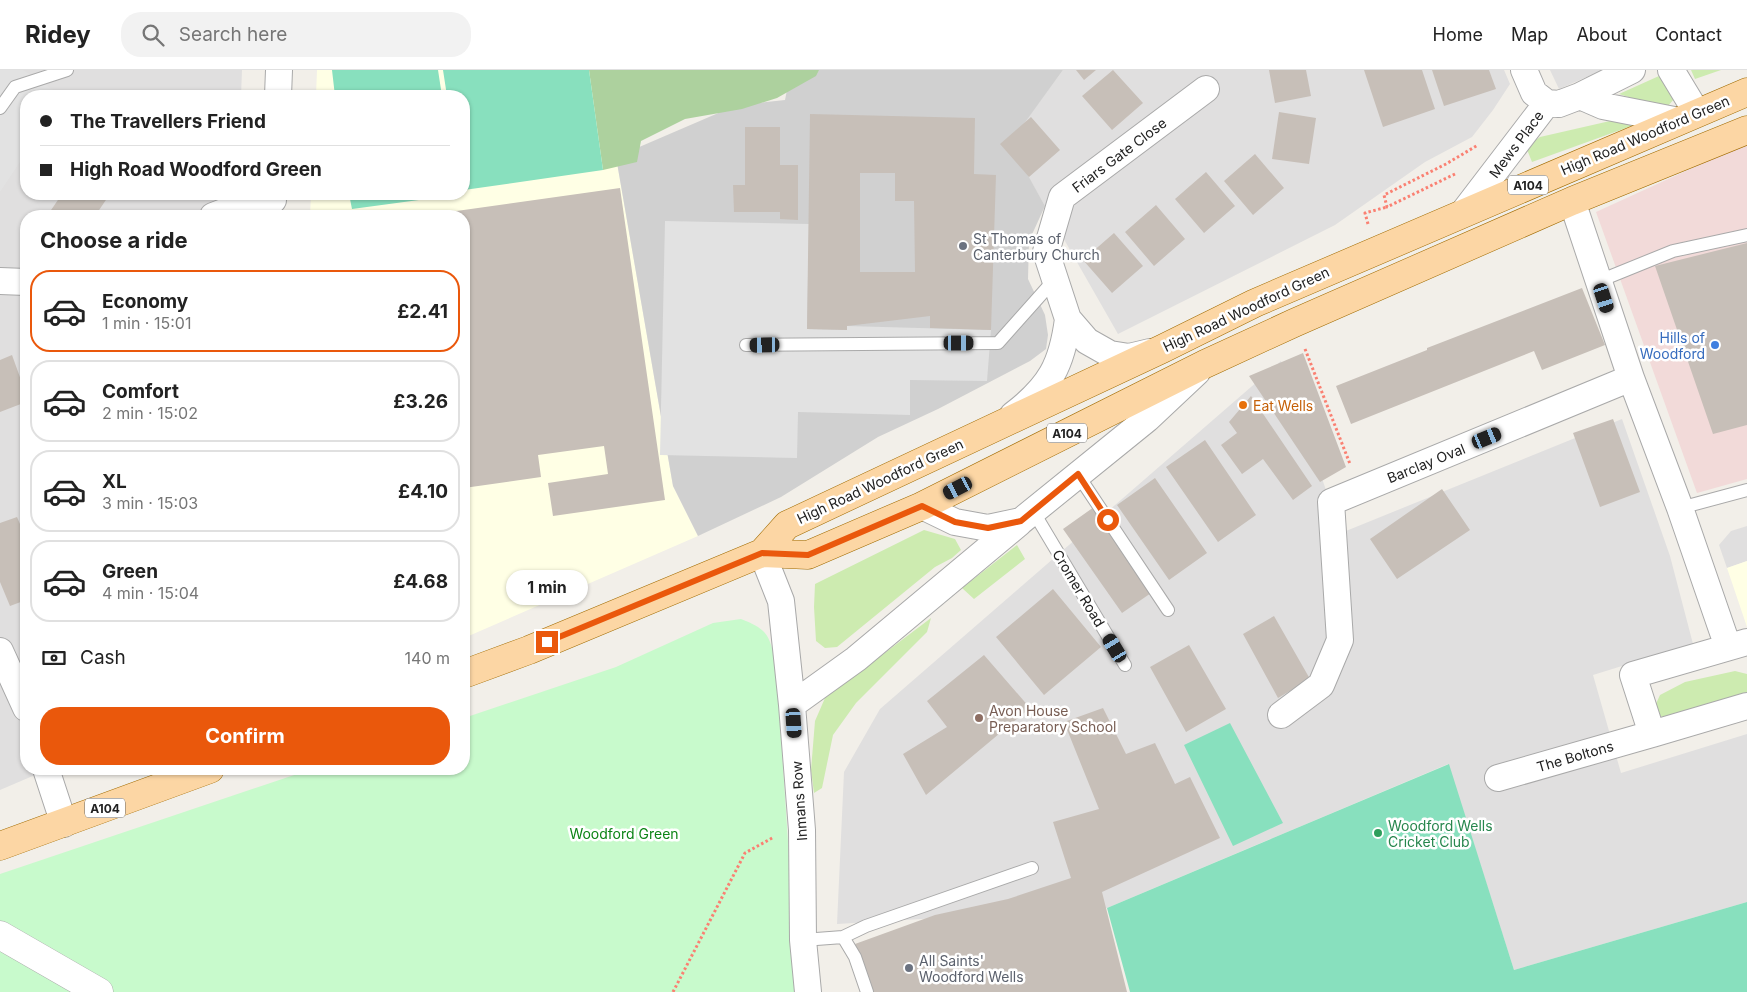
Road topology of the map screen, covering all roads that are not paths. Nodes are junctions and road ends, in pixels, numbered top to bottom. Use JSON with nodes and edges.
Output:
{"nodes":[{"id":1,"x":67,"y":70,"type":"edge"},
{"id":2,"x":279,"y":70,"type":"edge"},
{"id":3,"x":1524,"y":70,"type":"edge"},
{"id":4,"x":1632,"y":70,"type":"edge"},
{"id":5,"x":1671,"y":70,"type":"edge"},
{"id":6,"x":1206,"y":89,"type":"dead end"},
{"id":7,"x":278,"y":90,"type":"edge"},
{"id":8,"x":1747,"y":92,"type":"edge"},
{"id":9,"x":1580,"y":96,"type":"junction"},
{"id":10,"x":1547,"y":103,"type":"junction"},
{"id":11,"x":0,"y":108,"type":"edge"},
{"id":12,"x":1688,"y":117,"type":"junction"},
{"id":13,"x":1747,"y":130,"type":"edge"},
{"id":14,"x":255,"y":200,"type":"edge"},
{"id":15,"x":255,"y":200,"type":"edge"},
{"id":16,"x":1572,"y":201,"type":"junction"},
{"id":17,"x":273,"y":203,"type":"edge"},
{"id":18,"x":229,"y":210,"type":"edge"},
{"id":19,"x":1463,"y":213,"type":"junction"},
{"id":20,"x":1747,"y":235,"type":"edge"},
{"id":21,"x":1055,"y":279,"type":"junction"},
{"id":22,"x":0,"y":281,"type":"edge"},
{"id":23,"x":1599,"y":281,"type":"junction"},
{"id":24,"x":20,"y":282,"type":"edge"},
{"id":25,"x":1068,"y":319,"type":"junction"},
{"id":26,"x":746,"y":345,"type":"dead end"},
{"id":27,"x":1162,"y":349,"type":"junction"},
{"id":28,"x":1205,"y":364,"type":"junction"},
{"id":29,"x":1632,"y":378,"type":"junction"},
{"id":30,"x":1000,"y":424,"type":"junction"},
{"id":31,"x":1078,"y":474,"type":"junction"},
{"id":32,"x":1747,"y":490,"type":"edge"},
{"id":33,"x":922,"y":506,"type":"junction"},
{"id":34,"x":1680,"y":508,"type":"junction"},
{"id":35,"x":1027,"y":516,"type":"junction"},
{"id":36,"x":762,"y":553,"type":"junction"},
{"id":37,"x":1168,"y":610,"type":"dead end"},
{"id":38,"x":1738,"y":645,"type":"edge"},
{"id":39,"x":0,"y":651,"type":"edge"},
{"id":40,"x":1125,"y":665,"type":"dead end"},
{"id":41,"x":470,"y":672,"type":"edge"},
{"id":42,"x":20,"y":695,"type":"edge"},
{"id":43,"x":792,"y":705,"type":"junction"},
{"id":44,"x":1747,"y":706,"type":"edge"},
{"id":45,"x":1281,"y":714,"type":"dead end"},
{"id":46,"x":1652,"y":734,"type":"junction"},
{"id":47,"x":48,"y":775,"type":"edge"},
{"id":48,"x":194,"y":775,"type":"edge"},
{"id":49,"x":1498,"y":778,"type":"dead end"},
{"id":50,"x":64,"y":824,"type":"junction"},
{"id":51,"x":0,"y":846,"type":"edge"},
{"id":52,"x":1032,"y":868,"type":"dead end"},
{"id":53,"x":0,"y":935,"type":"edge"},
{"id":54,"x":843,"y":937,"type":"junction"},
{"id":55,"x":803,"y":940,"type":"junction"},
{"id":56,"x":98,"y":992,"type":"edge"},
{"id":57,"x":808,"y":992,"type":"edge"},
{"id":58,"x":868,"y":992,"type":"edge"}],
"edges":[{"from":1,"to":11,"type":"lane"},
{"from":2,"to":7,"type":"street"},
{"from":3,"to":10,"type":"street"},
{"from":4,"to":9,"type":"street","name":"Mews Place"},
{"from":5,"to":12,"type":"street"},
{"from":6,"to":21,"type":"street","name":"Friars Gate Close"},
{"from":8,"to":12,"type":"main road","name":"High Road Woodford Green","number":"A104"},
{"from":9,"to":10,"type":"street","name":"Mews Place"},
{"from":9,"to":12,"type":"street"},
{"from":10,"to":19,"type":"street","name":"Mews Place"},
{"from":12,"to":19,"type":"main road","name":"High Road Woodford Green","number":"A104"},
{"from":13,"to":16,"type":"main road","name":"High Road Woodford Green","number":"A104"},
{"from":14,"to":17,"type":"street"},
{"from":15,"to":18,"type":"street"},
{"from":16,"to":23,"type":"street"},
{"from":16,"to":28,"type":"main road","name":"High Road Woodford Green","number":"A104"},
{"from":19,"to":27,"type":"main road","name":"High Road Woodford Green","number":"A104"},
{"from":20,"to":23,"type":"lane"},
{"from":21,"to":25,"type":"street","name":"Friars Gate Close"},
{"from":21,"to":26,"type":"lane"},
{"from":22,"to":24,"type":"street"},
{"from":23,"to":29,"type":"street"},
{"from":25,"to":27,"type":"street","name":"Friars Gate Close"},
{"from":25,"to":30,"type":"street","name":"Friars Gate Close"},
{"from":27,"to":30,"type":"main road","name":"High Road Woodford Green","number":"A104"},
{"from":28,"to":31,"type":"street"},
{"from":28,"to":33,"type":"main road","name":"High Road Woodford Green","number":"A104"},
{"from":29,"to":34,"type":"street"},
{"from":29,"to":45,"type":"street","name":"Barclay Oval"},
{"from":30,"to":36,"type":"main road","name":"High Road Woodford Green","number":"A104"},
{"from":31,"to":35,"type":"street"},
{"from":31,"to":37,"type":"lane"},
{"from":32,"to":34,"type":"lane"},
{"from":33,"to":35,"type":"street"},
{"from":33,"to":36,"type":"main road","name":"High Road Woodford Green","number":"A104"},
{"from":34,"to":38,"type":"street"},
{"from":35,"to":40,"type":"lane","name":"Cromer Road"},
{"from":35,"to":43,"type":"street"},
{"from":36,"to":41,"type":"main road","name":"High Road Woodford Green","number":"A104"},
{"from":36,"to":43,"type":"street","name":"Inmans Row"},
{"from":38,"to":46,"type":"street"},
{"from":39,"to":42,"type":"street"},
{"from":43,"to":55,"type":"street","name":"Inmans Row"},
{"from":44,"to":46,"type":"street"},
{"from":46,"to":49,"type":"street","name":"The Boltons"},
{"from":47,"to":50,"type":"street"},
{"from":48,"to":50,"type":"main road","number":"A104"},
{"from":50,"to":51,"type":"main road","number":"A104"},
{"from":52,"to":54,"type":"lane"},
{"from":53,"to":56,"type":"street"},
{"from":54,"to":55,"type":"lane"},
{"from":54,"to":58,"type":"lane"},
{"from":55,"to":57,"type":"street","name":"Inmans Row"}]}
